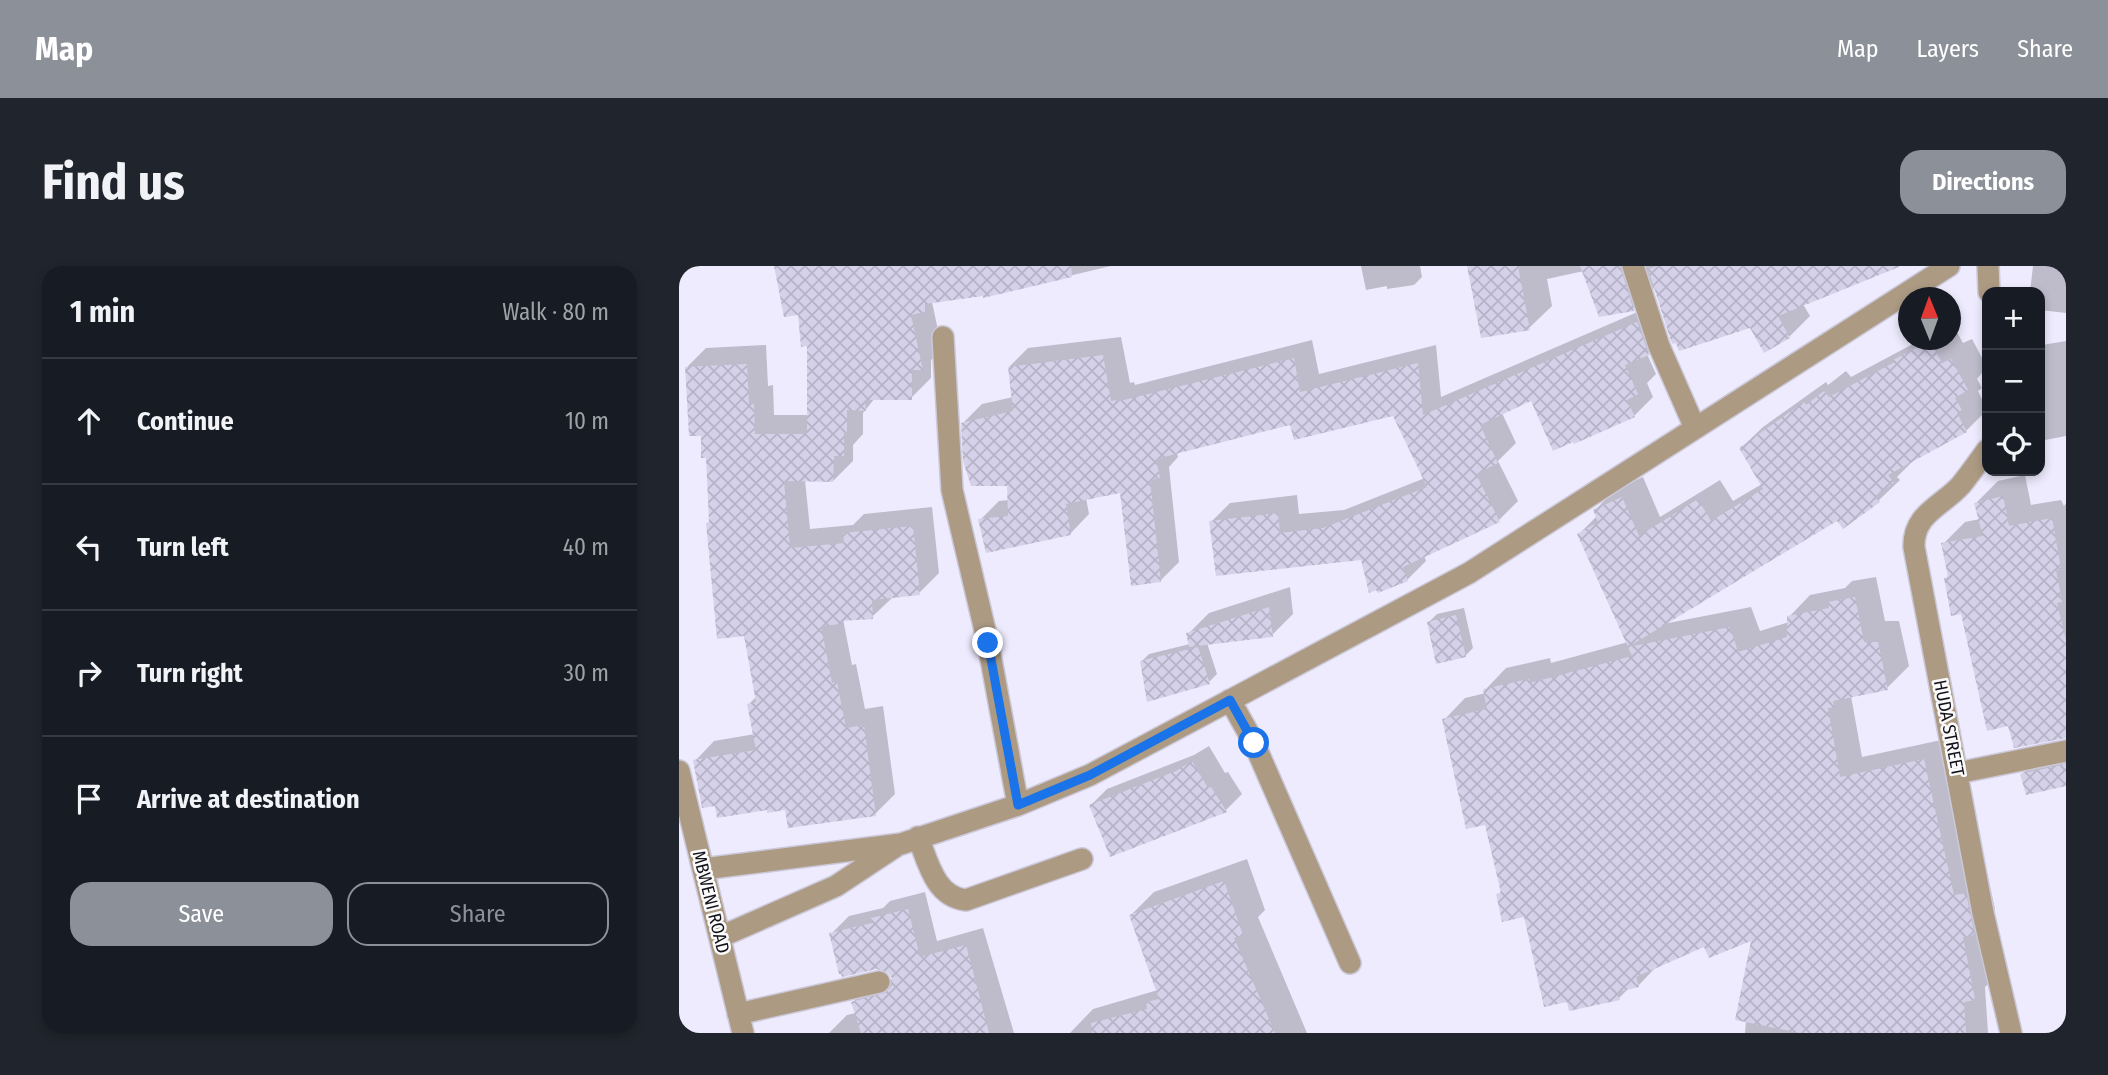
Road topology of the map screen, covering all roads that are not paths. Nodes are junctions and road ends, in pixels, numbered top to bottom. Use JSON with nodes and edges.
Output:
{"nodes":[{"id":1,"x":1633,"y":266,"type":"edge"},
{"id":2,"x":1949,"y":266,"type":"edge"},
{"id":3,"x":1988,"y":266,"type":"edge"},
{"id":4,"x":1989,"y":287,"type":"edge"},
{"id":5,"x":943,"y":337,"type":"dead end"},
{"id":6,"x":1695,"y":428,"type":"junction"},
{"id":7,"x":1982,"y":457,"type":"edge"},
{"id":8,"x":1230,"y":700,"type":"junction"},
{"id":9,"x":2066,"y":751,"type":"edge"},
{"id":10,"x":679,"y":771,"type":"edge"},
{"id":11,"x":1957,"y":773,"type":"junction"},
{"id":12,"x":1018,"y":805,"type":"junction"},
{"id":13,"x":909,"y":841,"type":"junction"},
{"id":14,"x":1082,"y":859,"type":"dead end"},
{"id":15,"x":703,"y":869,"type":"junction"},
{"id":16,"x":720,"y":937,"type":"junction"},
{"id":17,"x":1350,"y":962,"type":"dead end"},
{"id":18,"x":879,"y":982,"type":"dead end"},
{"id":19,"x":741,"y":1023,"type":"edge"},
{"id":20,"x":2011,"y":1033,"type":"edge"}],
"edges":[{"from":1,"to":6,"type":"street"},
{"from":2,"to":6,"type":"street"},
{"from":3,"to":4,"type":"street"},
{"from":5,"to":12,"type":"street"},
{"from":6,"to":8,"type":"street"},
{"from":7,"to":11,"type":"street","name":"HUDA STREET"},
{"from":8,"to":12,"type":"street"},
{"from":8,"to":17,"type":"street"},
{"from":9,"to":11,"type":"street"},
{"from":10,"to":15,"type":"street","name":"MBWENI ROAD"},
{"from":11,"to":20,"type":"street","name":"HUDA STREET"},
{"from":12,"to":13,"type":"street"},
{"from":13,"to":14,"type":"street"},
{"from":13,"to":15,"type":"street"},
{"from":13,"to":16,"type":"street"},
{"from":15,"to":16,"type":"street","name":"MBWENI ROAD"},
{"from":16,"to":19,"type":"street","name":"MBWENI ROAD"},
{"from":18,"to":19,"type":"street"}]}
